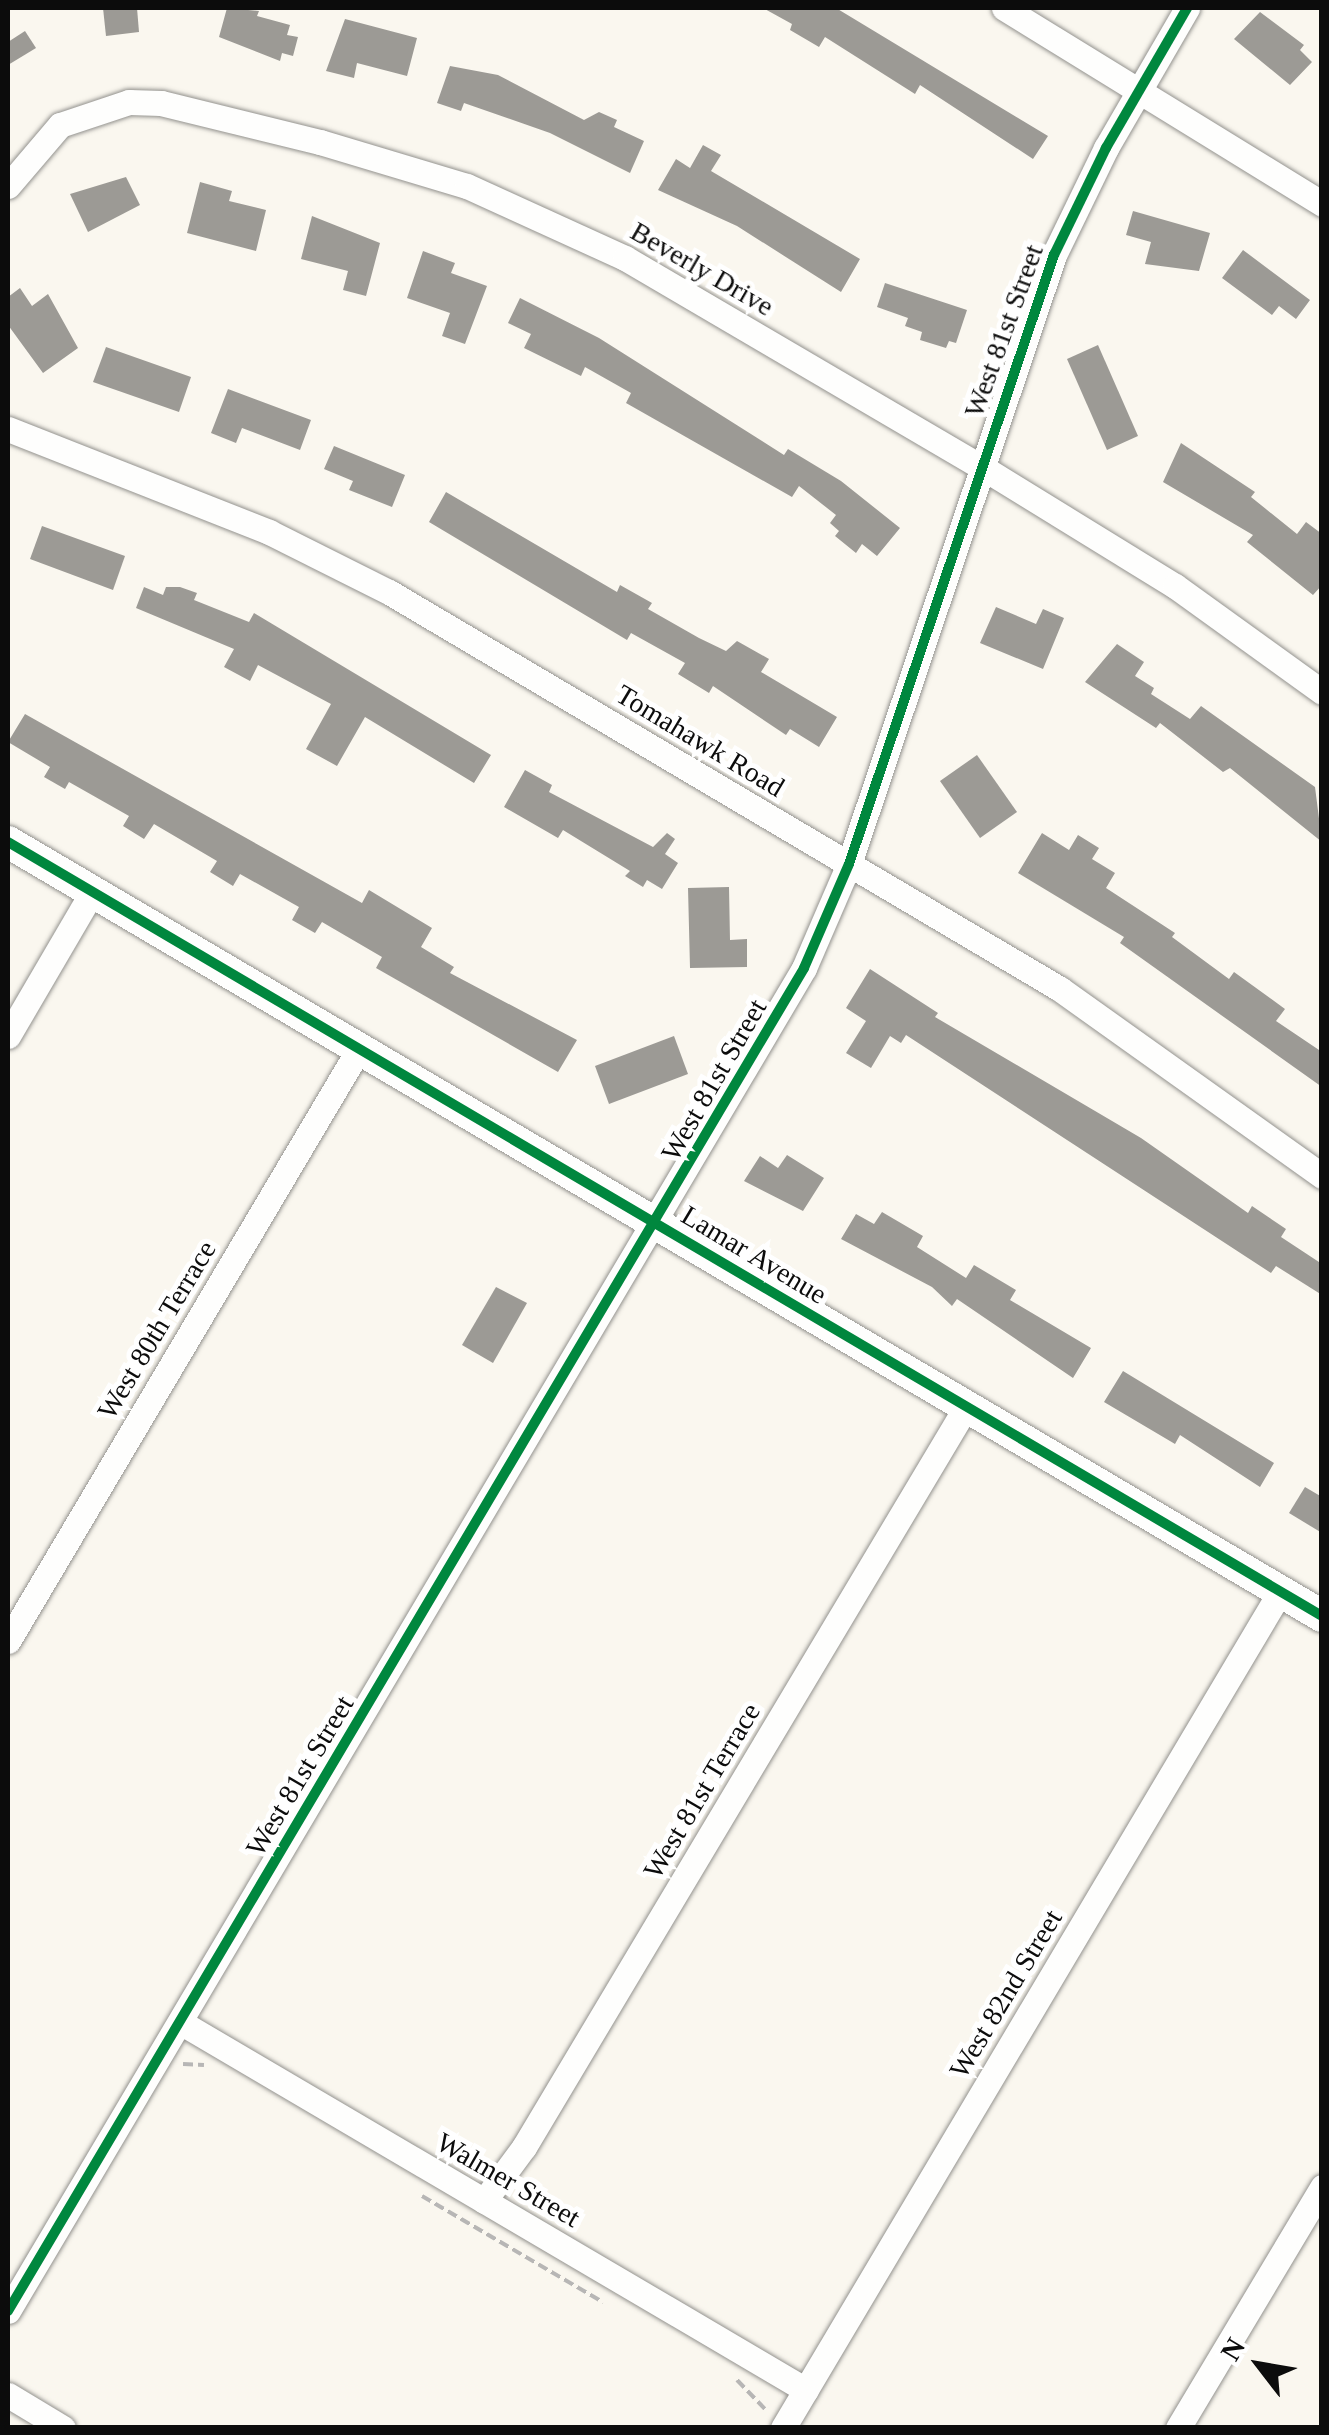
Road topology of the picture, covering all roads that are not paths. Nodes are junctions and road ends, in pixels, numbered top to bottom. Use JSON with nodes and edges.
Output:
{"nodes":[{"id":1,"x":1004,"y":8,"type":"edge"},
{"id":2,"x":1187,"y":8,"type":"edge"},
{"id":3,"x":1139,"y":88,"type":"junction"},
{"id":4,"x":8,"y":186,"type":"edge"},
{"id":5,"x":1322,"y":204,"type":"edge"},
{"id":6,"x":8,"y":429,"type":"edge"},
{"id":7,"x":980,"y":466,"type":"junction"},
{"id":8,"x":1322,"y":692,"type":"edge"},
{"id":9,"x":8,"y":842,"type":"edge"},
{"id":10,"x":849,"y":864,"type":"junction"},
{"id":11,"x":92,"y":892,"type":"junction"},
{"id":12,"x":8,"y":1036,"type":"edge"},
{"id":13,"x":359,"y":1049,"type":"junction"},
{"id":14,"x":1322,"y":1176,"type":"edge"},
{"id":15,"x":656,"y":1223,"type":"junction"},
{"id":16,"x":966,"y":1407,"type":"junction"},
{"id":17,"x":1280,"y":1592,"type":"junction"},
{"id":18,"x":1322,"y":1616,"type":"edge"},
{"id":19,"x":8,"y":1641,"type":"edge"},
{"id":20,"x":180,"y":2022,"type":"junction"},
{"id":21,"x":1322,"y":2187,"type":"edge"},
{"id":22,"x":484,"y":2201,"type":"junction"},
{"id":23,"x":8,"y":2311,"type":"edge"},
{"id":24,"x":806,"y":2390,"type":"junction"},
{"id":25,"x":8,"y":2394,"type":"edge"},
{"id":26,"x":63,"y":2428,"type":"edge"},
{"id":27,"x":783,"y":2428,"type":"edge"},
{"id":28,"x":1178,"y":2428,"type":"edge"}],
"edges":[{"from":1,"to":3,"type":"street"},
{"from":2,"to":3,"type":"street","name":"West 81st Street"},
{"from":3,"to":5,"type":"street"},
{"from":3,"to":7,"type":"street","name":"West 81st Street"},
{"from":4,"to":7,"type":"street","name":"Beverly Drive"},
{"from":6,"to":10,"type":"street","name":"Tomahawk Road"},
{"from":7,"to":8,"type":"street","name":"Beverly Drive"},
{"from":7,"to":10,"type":"street","name":"West 81st Street"},
{"from":9,"to":11,"type":"street","name":"Lamar Avenue"},
{"from":10,"to":14,"type":"street","name":"Tomahawk Road"},
{"from":10,"to":15,"type":"street","name":"West 81st Street"},
{"from":11,"to":12,"type":"street"},
{"from":11,"to":13,"type":"street","name":"Lamar Avenue"},
{"from":13,"to":15,"type":"street","name":"Lamar Avenue"},
{"from":13,"to":19,"type":"street","name":"West 80th Terrace"},
{"from":15,"to":16,"type":"street","name":"Lamar Avenue"},
{"from":15,"to":20,"type":"street","name":"West 81st Street"},
{"from":16,"to":17,"type":"street","name":"Lamar Avenue"},
{"from":16,"to":22,"type":"street","name":"West 81st Terrace"},
{"from":17,"to":18,"type":"street","name":"Lamar Avenue"},
{"from":17,"to":24,"type":"street","name":"West 82nd Street"},
{"from":20,"to":22,"type":"street","name":"Walmer Street"},
{"from":20,"to":23,"type":"street","name":"West 81st Street"},
{"from":21,"to":28,"type":"street"},
{"from":22,"to":24,"type":"street","name":"Walmer Street"},
{"from":24,"to":27,"type":"street","name":"West 82nd Street"},
{"from":25,"to":26,"type":"street"}]}
